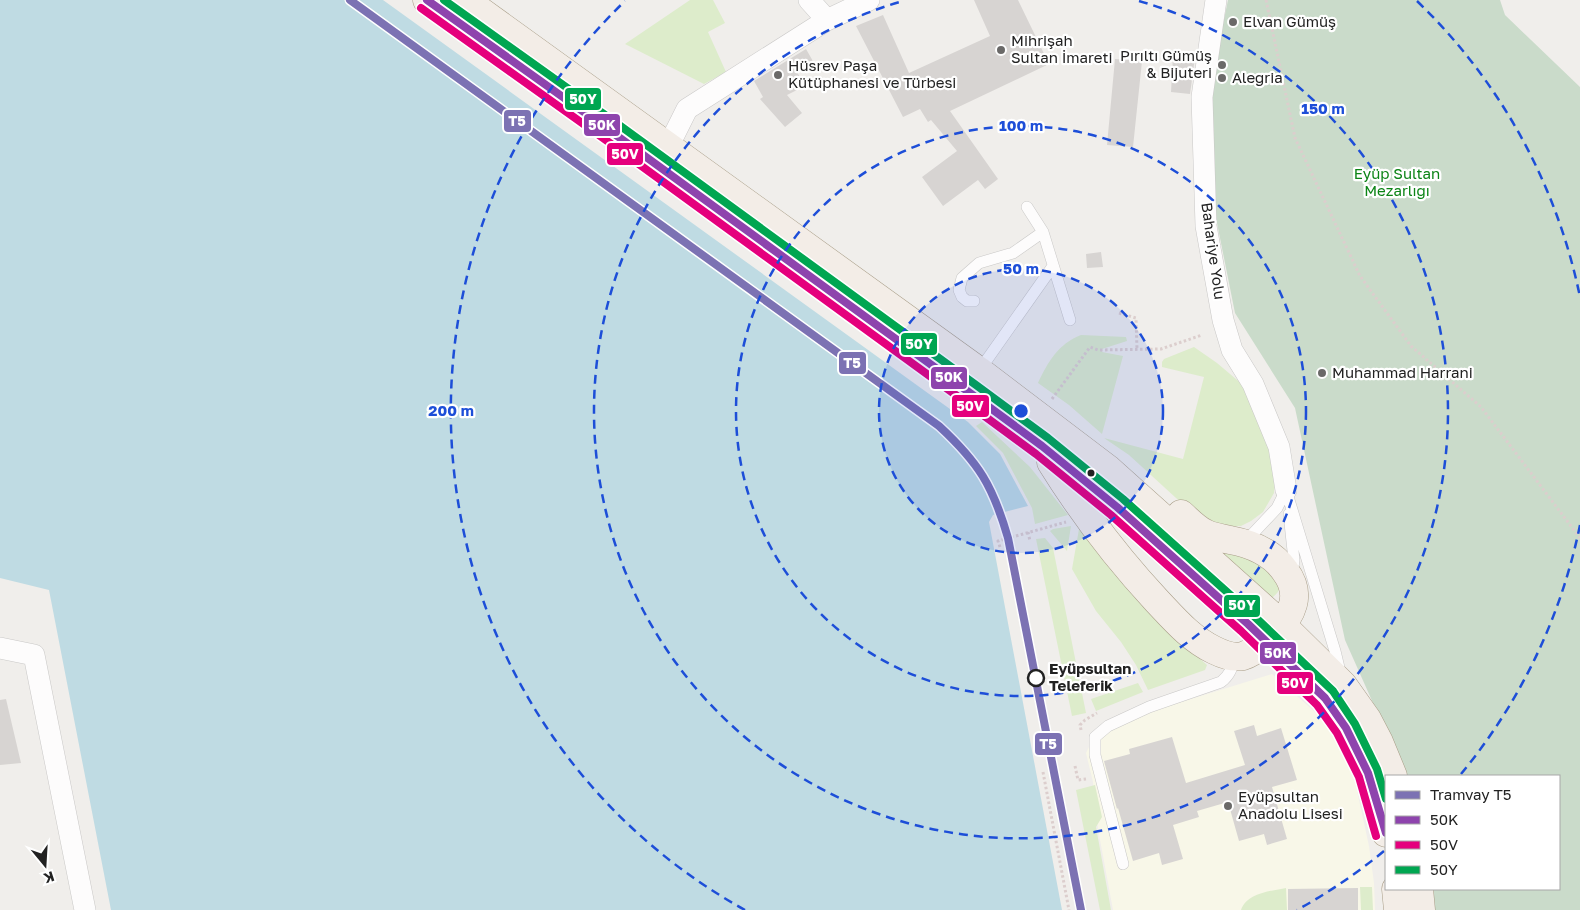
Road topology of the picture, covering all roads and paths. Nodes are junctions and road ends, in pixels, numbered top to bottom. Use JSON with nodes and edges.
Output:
{"nodes":[{"id":1,"x":427,"y":0,"type":"edge"},
{"id":2,"x":465,"y":0,"type":"edge"},
{"id":3,"x":809,"y":0,"type":"edge"},
{"id":4,"x":869,"y":0,"type":"edge"},
{"id":5,"x":1216,"y":0,"type":"edge"},
{"id":6,"x":1266,"y":0,"type":"edge"},
{"id":7,"x":827,"y":20,"type":"junction"},
{"id":8,"x":668,"y":147,"type":"junction"},
{"id":9,"x":1027,"y":207,"type":"dead end"},
{"id":10,"x":1043,"y":232,"type":"junction"},
{"id":11,"x":1053,"y":266,"type":"junction"},
{"id":12,"x":974,"y":301,"type":"dead end"},
{"id":13,"x":1119,"y":313,"type":"dead end"},
{"id":14,"x":1070,"y":320,"type":"dead end"},
{"id":15,"x":1202,"y":335,"type":"dead end"},
{"id":16,"x":1137,"y":349,"type":"junction"},
{"id":17,"x":979,"y":371,"type":"junction"},
{"id":18,"x":1052,"y":399,"type":"dead end"},
{"id":19,"x":1042,"y":446,"type":"junction"},
{"id":20,"x":1120,"y":481,"type":"junction"},
{"id":21,"x":1286,"y":490,"type":"junction"},
{"id":22,"x":1085,"y":513,"type":"junction"},
{"id":23,"x":1028,"y":532,"type":"junction"},
{"id":24,"x":1580,"y":538,"type":"edge"},
{"id":25,"x":1030,"y":541,"type":"dead end"},
{"id":26,"x":1244,"y":543,"type":"junction"},
{"id":27,"x":1000,"y":548,"type":"dead end"},
{"id":28,"x":1290,"y":581,"type":"junction"},
{"id":29,"x":1274,"y":633,"type":"junction"},
{"id":30,"x":0,"y":648,"type":"edge"},
{"id":31,"x":1235,"y":657,"type":"junction"},
{"id":32,"x":1342,"y":686,"type":"junction"},
{"id":33,"x":1075,"y":766,"type":"dead end"},
{"id":34,"x":1043,"y":772,"type":"dead end"},
{"id":35,"x":1393,"y":775,"type":"edge"},
{"id":36,"x":1078,"y":780,"type":"dead end"},
{"id":37,"x":1385,"y":831,"type":"edge"},
{"id":38,"x":1123,"y":864,"type":"dead end"},
{"id":39,"x":1396,"y":890,"type":"edge"},
{"id":40,"x":1419,"y":890,"type":"edge"},
{"id":41,"x":85,"y":910,"type":"edge"},
{"id":42,"x":1069,"y":910,"type":"edge"},
{"id":43,"x":1398,"y":910,"type":"edge"},
{"id":44,"x":1421,"y":910,"type":"edge"}],
"edges":[{"from":1,"to":19,"type":"main road"},
{"from":2,"to":8,"type":"main road"},
{"from":3,"to":7,"type":"street"},
{"from":4,"to":7,"type":"street"},
{"from":5,"to":21,"type":"street","name":"Bahariye Yolu"},
{"from":6,"to":24,"type":"path"},
{"from":7,"to":8,"type":"street"},
{"from":8,"to":17,"type":"main road"},
{"from":9,"to":10,"type":"lane"},
{"from":10,"to":11,"type":"lane"},
{"from":10,"to":12,"type":"lane"},
{"from":11,"to":14,"type":"lane"},
{"from":11,"to":17,"type":"lane"},
{"from":13,"to":16,"type":"path"},
{"from":15,"to":16,"type":"path"},
{"from":16,"to":18,"type":"path"},
{"from":17,"to":20,"type":"main road"},
{"from":19,"to":22,"type":"main road"},
{"from":19,"to":29,"type":"main road"},
{"from":20,"to":26,"type":"main road"},
{"from":20,"to":29,"type":"main road"},
{"from":21,"to":26,"type":"lane"},
{"from":21,"to":28,"type":"lane"},
{"from":21,"to":32,"type":"lane"},
{"from":22,"to":23,"type":"path"},
{"from":22,"to":31,"type":"main road"},
{"from":23,"to":25,"type":"path"},
{"from":23,"to":27,"type":"path"},
{"from":26,"to":28,"type":"main road"},
{"from":28,"to":29,"type":"main road"},
{"from":29,"to":31,"type":"main road"},
{"from":29,"to":32,"type":"main road"},
{"from":29,"to":37,"type":"main road"},
{"from":30,"to":41,"type":"street"},
{"from":31,"to":38,"type":"lane"},
{"from":32,"to":35,"type":"main road"},
{"from":33,"to":36,"type":"path"},
{"from":34,"to":42,"type":"path"},
{"from":39,"to":43,"type":"main road"},
{"from":40,"to":44,"type":"main road"}]}
